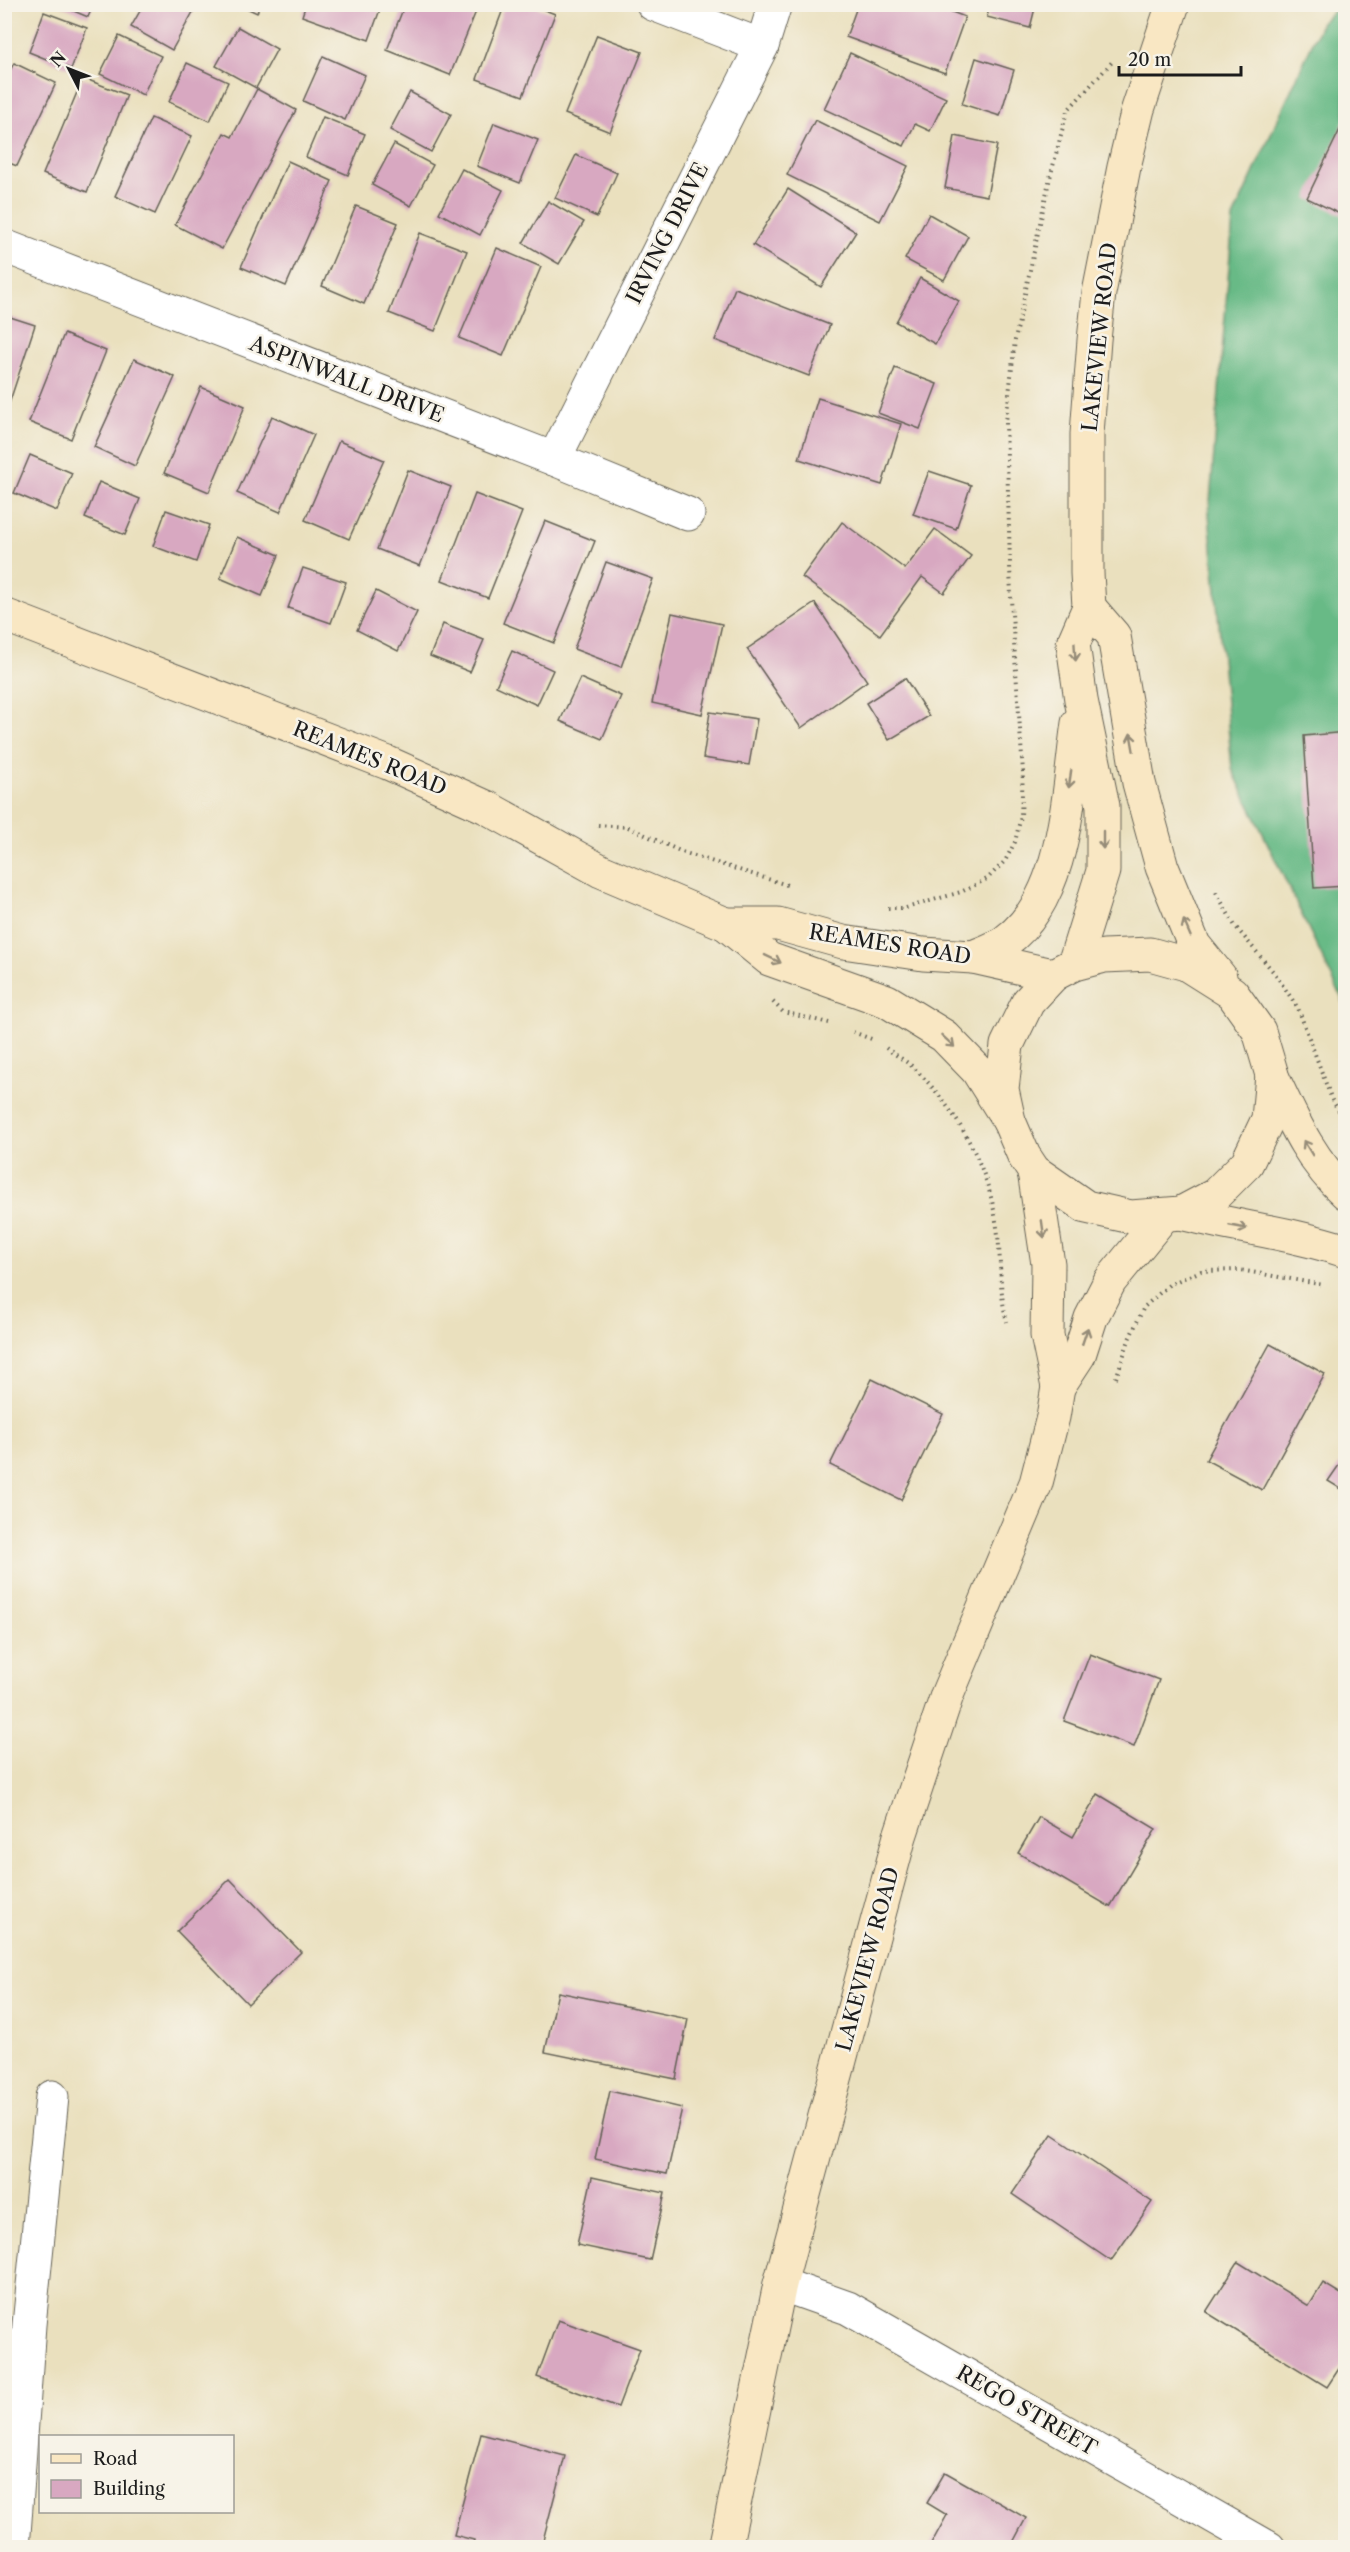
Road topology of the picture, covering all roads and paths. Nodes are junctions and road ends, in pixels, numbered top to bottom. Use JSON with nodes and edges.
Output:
{"nodes":[{"id":1,"x":653,"y":4,"type":"edge"},
{"id":2,"x":775,"y":4,"type":"edge"},
{"id":3,"x":1173,"y":4,"type":"edge"},
{"id":4,"x":762,"y":46,"type":"junction"},
{"id":5,"x":1067,"y":111,"type":"dead end"},
{"id":6,"x":4,"y":246,"type":"edge"},
{"id":7,"x":554,"y":459,"type":"junction"},
{"id":8,"x":688,"y":514,"type":"dead end"},
{"id":9,"x":1089,"y":607,"type":"junction"},
{"id":10,"x":4,"y":615,"type":"edge"},
{"id":11,"x":1081,"y":700,"type":"junction"},
{"id":12,"x":628,"y":827,"type":"dead end"},
{"id":13,"x":790,"y":886,"type":"dead end"},
{"id":14,"x":886,"y":908,"type":"dead end"},
{"id":15,"x":726,"y":924,"type":"junction"},
{"id":16,"x":973,"y":957,"type":"junction"},
{"id":17,"x":1064,"y":970,"type":"junction"},
{"id":18,"x":1232,"y":993,"type":"junction"},
{"id":19,"x":783,"y":1012,"type":"dead end"},
{"id":20,"x":833,"y":1024,"type":"dead end"},
{"id":21,"x":844,"y":1029,"type":"dead end"},
{"id":22,"x":1272,"y":1075,"type":"junction"},
{"id":23,"x":1009,"y":1121,"type":"junction"},
{"id":24,"x":1034,"y":1171,"type":"junction"},
{"id":25,"x":1346,"y":1192,"type":"edge"},
{"id":26,"x":1172,"y":1214,"type":"junction"},
{"id":27,"x":1346,"y":1251,"type":"edge"},
{"id":28,"x":1264,"y":1273,"type":"dead end"},
{"id":29,"x":1009,"y":1329,"type":"dead end"},
{"id":30,"x":1116,"y":1378,"type":"dead end"},
{"id":31,"x":1058,"y":1387,"type":"junction"},
{"id":32,"x":52,"y":2097,"type":"dead end"},
{"id":33,"x":780,"y":2284,"type":"junction"},
{"id":34,"x":13,"y":2547,"type":"edge"},
{"id":35,"x":725,"y":2547,"type":"edge"},
{"id":36,"x":1269,"y":2547,"type":"edge"}],
"edges":[{"from":1,"to":4,"type":"street"},
{"from":2,"to":4,"type":"street","name":"IRVING DRIVE"},
{"from":3,"to":9,"type":"main road","name":"LAKEVIEW ROAD"},
{"from":4,"to":7,"type":"street","name":"IRVING DRIVE"},
{"from":5,"to":14,"type":"path"},
{"from":6,"to":7,"type":"street","name":"ASPINWALL DRIVE"},
{"from":7,"to":8,"type":"street","name":"ASPINWALL DRIVE"},
{"from":9,"to":11,"type":"main road","name":"LAKEVIEW ROAD","one_way":true},
{"from":18,"to":9,"type":"main road","one_way":true},
{"from":10,"to":15,"type":"main road","name":"REAMES ROAD"},
{"from":11,"to":16,"type":"main road","one_way":true},
{"from":11,"to":17,"type":"main road","name":"LAKEVIEW ROAD","one_way":true},
{"from":12,"to":13,"type":"path"},
{"from":15,"to":16,"type":"main road","name":"REAMES ROAD"},
{"from":15,"to":23,"type":"main road","name":"REAMES ROAD","one_way":true},
{"from":16,"to":17,"type":"main road","name":"REAMES ROAD"},
{"from":17,"to":18,"type":"main road"},
{"from":17,"to":23,"type":"main road"},
{"from":18,"to":22,"type":"main road"},
{"from":19,"to":20,"type":"path"},
{"from":21,"to":29,"type":"path"},
{"from":25,"to":22,"type":"main road","one_way":true},
{"from":22,"to":26,"type":"main road"},
{"from":23,"to":24,"type":"main road"},
{"from":24,"to":26,"type":"main road"},
{"from":24,"to":31,"type":"main road","name":"LAKEVIEW ROAD","one_way":true},
{"from":26,"to":27,"type":"main road","one_way":true},
{"from":31,"to":26,"type":"main road","name":"LAKEVIEW ROAD","one_way":true},
{"from":28,"to":30,"type":"path"},
{"from":31,"to":33,"type":"main road","name":"LAKEVIEW ROAD"},
{"from":32,"to":34,"type":"street"},
{"from":33,"to":35,"type":"main road","name":"LAKEVIEW ROAD"},
{"from":33,"to":36,"type":"street","name":"REGO STREET"}]}
